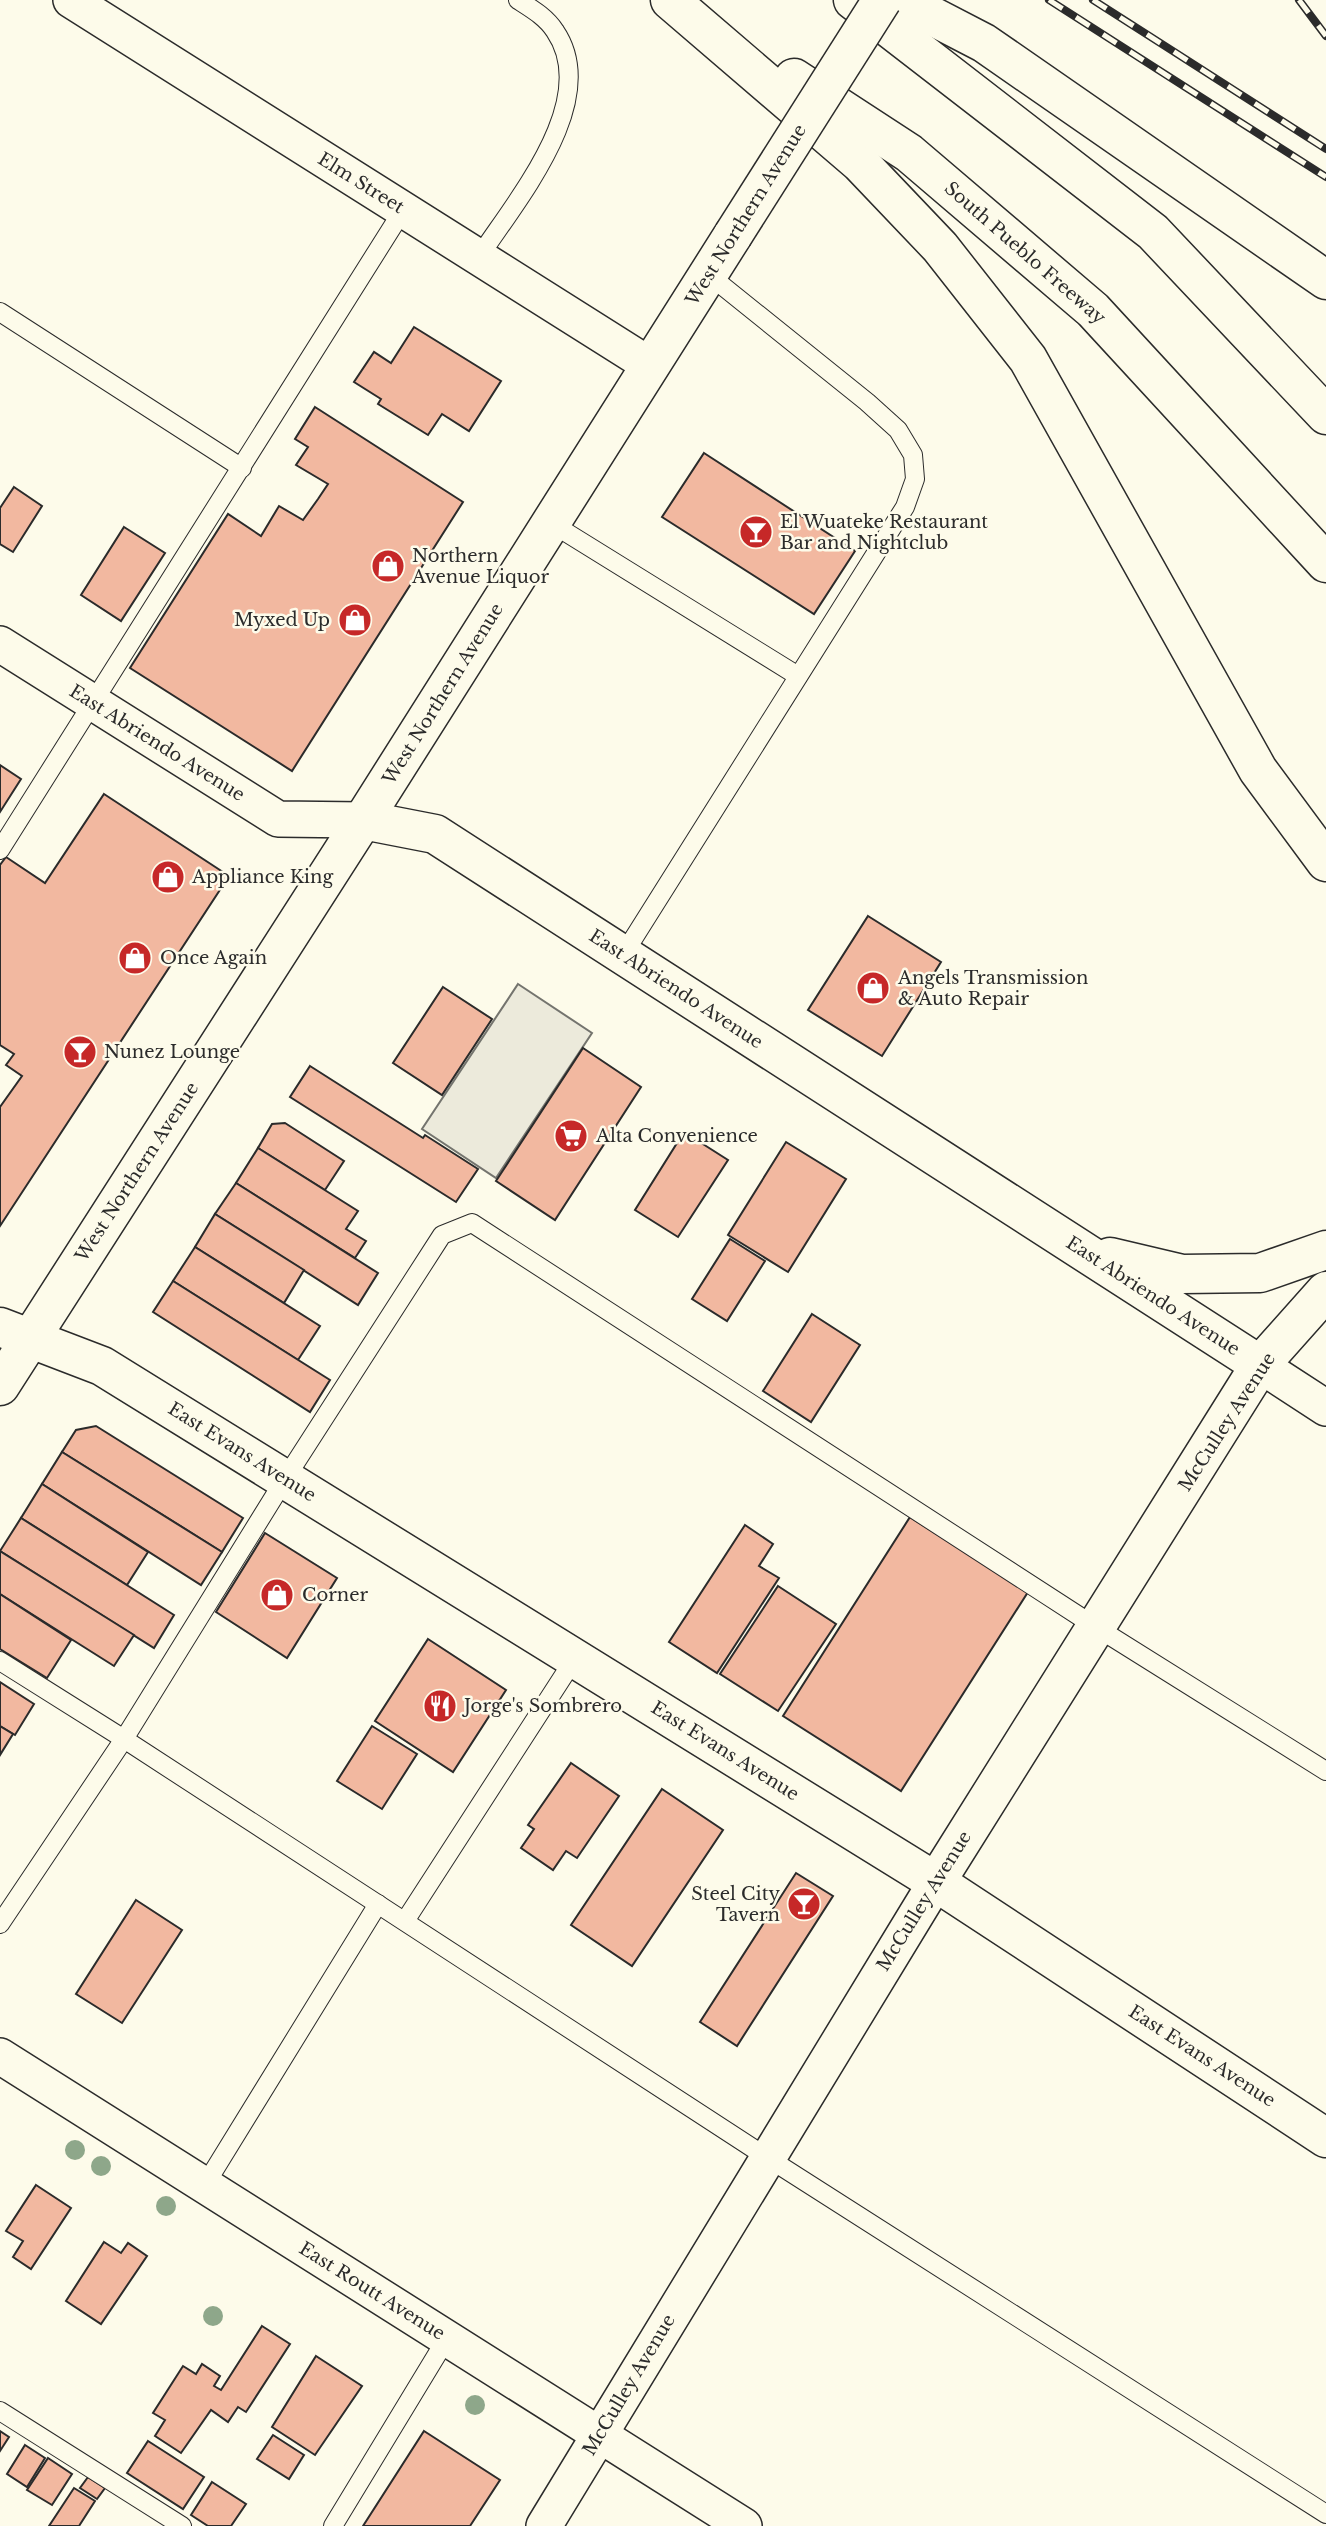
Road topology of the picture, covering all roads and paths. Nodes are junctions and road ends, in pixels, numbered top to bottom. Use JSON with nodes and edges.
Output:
{"nodes":[{"id":1,"x":71,"y":0,"type":"edge"},
{"id":2,"x":518,"y":0,"type":"edge"},
{"id":3,"x":673,"y":0,"type":"edge"},
{"id":4,"x":853,"y":0,"type":"edge"},
{"id":5,"x":882,"y":0,"type":"edge"},
{"id":6,"x":901,"y":0,"type":"edge"},
{"id":7,"x":403,"y":210,"type":"junction"},
{"id":8,"x":479,"y":257,"type":"junction"},
{"id":9,"x":709,"y":275,"type":"junction"},
{"id":10,"x":1326,"y":280,"type":"edge"},
{"id":11,"x":0,"y":312,"type":"edge"},
{"id":12,"x":651,"y":366,"type":"junction"},
{"id":13,"x":1326,"y":415,"type":"edge"},
{"id":14,"x":242,"y":468,"type":"junction"},
{"id":15,"x":551,"y":523,"type":"junction"},
{"id":16,"x":1326,"y":562,"type":"edge"},
{"id":17,"x":0,"y":644,"type":"edge"},
{"id":18,"x":797,"y":676,"type":"junction"},
{"id":19,"x":94,"y":704,"type":"junction"},
{"id":20,"x":363,"y":820,"type":"junction"},
{"id":21,"x":0,"y":850,"type":"edge"},
{"id":22,"x":1326,"y":862,"type":"edge"},
{"id":23,"x":623,"y":955,"type":"junction"},
{"id":24,"x":1082,"y":1250,"type":"junction"},
{"id":25,"x":1326,"y":1250,"type":"edge"},
{"id":26,"x":1326,"y":1292,"type":"edge"},
{"id":27,"x":15,"y":1332,"type":"edge"},
{"id":28,"x":1260,"y":1365,"type":"junction"},
{"id":29,"x":0,"y":1386,"type":"edge"},
{"id":30,"x":1326,"y":1408,"type":"edge"},
{"id":31,"x":285,"y":1479,"type":"junction"},
{"id":32,"x":1096,"y":1627,"type":"junction"},
{"id":33,"x":576,"y":1658,"type":"junction"},
{"id":34,"x":0,"y":1661,"type":"edge"},
{"id":35,"x":124,"y":1738,"type":"junction"},
{"id":36,"x":1326,"y":1771,"type":"edge"},
{"id":37,"x":936,"y":1882,"type":"junction"},
{"id":38,"x":378,"y":1904,"type":"junction"},
{"id":39,"x":405,"y":1921,"type":"junction"},
{"id":40,"x":0,"y":1924,"type":"edge"},
{"id":41,"x":0,"y":2056,"type":"edge"},
{"id":42,"x":1326,"y":2138,"type":"edge"},
{"id":43,"x":768,"y":2158,"type":"junction"},
{"id":44,"x":205,"y":2185,"type":"junction"},
{"id":45,"x":447,"y":2338,"type":"junction"},
{"id":46,"x":0,"y":2411,"type":"edge"},
{"id":47,"x":599,"y":2434,"type":"junction"},
{"id":48,"x":1326,"y":2514,"type":"edge"},
{"id":49,"x":182,"y":2526,"type":"edge"},
{"id":50,"x":333,"y":2526,"type":"edge"},
{"id":51,"x":544,"y":2526,"type":"edge"},
{"id":52,"x":744,"y":2526,"type":"edge"}],
"edges":[{"from":1,"to":7,"type":"street","name":"Elm Street"},
{"from":2,"to":8,"type":"lane"},
{"from":3,"to":16,"type":"main road","name":"South Pueblo Freeway"},
{"from":3,"to":22,"type":"main road"},
{"from":4,"to":13,"type":"main road"},
{"from":5,"to":9,"type":"main road","name":"West Northern Avenue","bridge":true},
{"from":6,"to":10,"type":"main road"},
{"from":7,"to":8,"type":"street","name":"Elm Street"},
{"from":7,"to":14,"type":"lane"},
{"from":8,"to":12,"type":"street","name":"Elm Street"},
{"from":9,"to":12,"type":"main road","name":"West Northern Avenue"},
{"from":9,"to":18,"type":"lane"},
{"from":11,"to":14,"type":"lane"},
{"from":12,"to":15,"type":"main road","name":"West Northern Avenue"},
{"from":14,"to":19,"type":"lane"},
{"from":15,"to":18,"type":"lane"},
{"from":15,"to":20,"type":"main road","name":"West Northern Avenue"},
{"from":17,"to":19,"type":"street","name":"East Abriendo Avenue"},
{"from":18,"to":23,"type":"lane"},
{"from":19,"to":20,"type":"street","name":"East Abriendo Avenue"},
{"from":19,"to":21,"type":"lane"},
{"from":20,"to":23,"type":"main road","name":"East Abriendo Avenue"},
{"from":20,"to":27,"type":"main road","name":"West Northern Avenue"},
{"from":23,"to":24,"type":"main road","name":"East Abriendo Avenue"},
{"from":24,"to":25,"type":"main road"},
{"from":24,"to":28,"type":"main road","name":"East Abriendo Avenue"},
{"from":26,"to":28,"type":"main road","name":"McCulley Avenue"},
{"from":27,"to":29,"type":"main road","name":"West Northern Avenue"},
{"from":27,"to":31,"type":"main road","name":"East Evans Avenue"},
{"from":28,"to":30,"type":"street","name":"East Abriendo Avenue"},
{"from":28,"to":32,"type":"main road","name":"McCulley Avenue"},
{"from":31,"to":32,"type":"lane"},
{"from":31,"to":33,"type":"main road","name":"East Evans Avenue"},
{"from":31,"to":35,"type":"lane"},
{"from":32,"to":36,"type":"lane"},
{"from":32,"to":37,"type":"main road","name":"McCulley Avenue"},
{"from":33,"to":37,"type":"main road","name":"East Evans Avenue"},
{"from":33,"to":39,"type":"lane"},
{"from":34,"to":35,"type":"lane"},
{"from":35,"to":38,"type":"lane"},
{"from":35,"to":40,"type":"lane"},
{"from":37,"to":42,"type":"main road","name":"East Evans Avenue"},
{"from":37,"to":43,"type":"street","name":"McCulley Avenue"},
{"from":38,"to":39,"type":"lane"},
{"from":38,"to":44,"type":"lane"},
{"from":39,"to":43,"type":"lane"},
{"from":41,"to":44,"type":"street","name":"East Routt Avenue"},
{"from":43,"to":47,"type":"street","name":"McCulley Avenue"},
{"from":43,"to":48,"type":"lane"},
{"from":44,"to":45,"type":"street","name":"East Routt Avenue"},
{"from":45,"to":47,"type":"street","name":"East Routt Avenue"},
{"from":45,"to":50,"type":"lane"},
{"from":46,"to":49,"type":"lane"},
{"from":47,"to":51,"type":"street","name":"McCulley Avenue"},
{"from":47,"to":52,"type":"street","name":"East Routt Avenue"}]}
